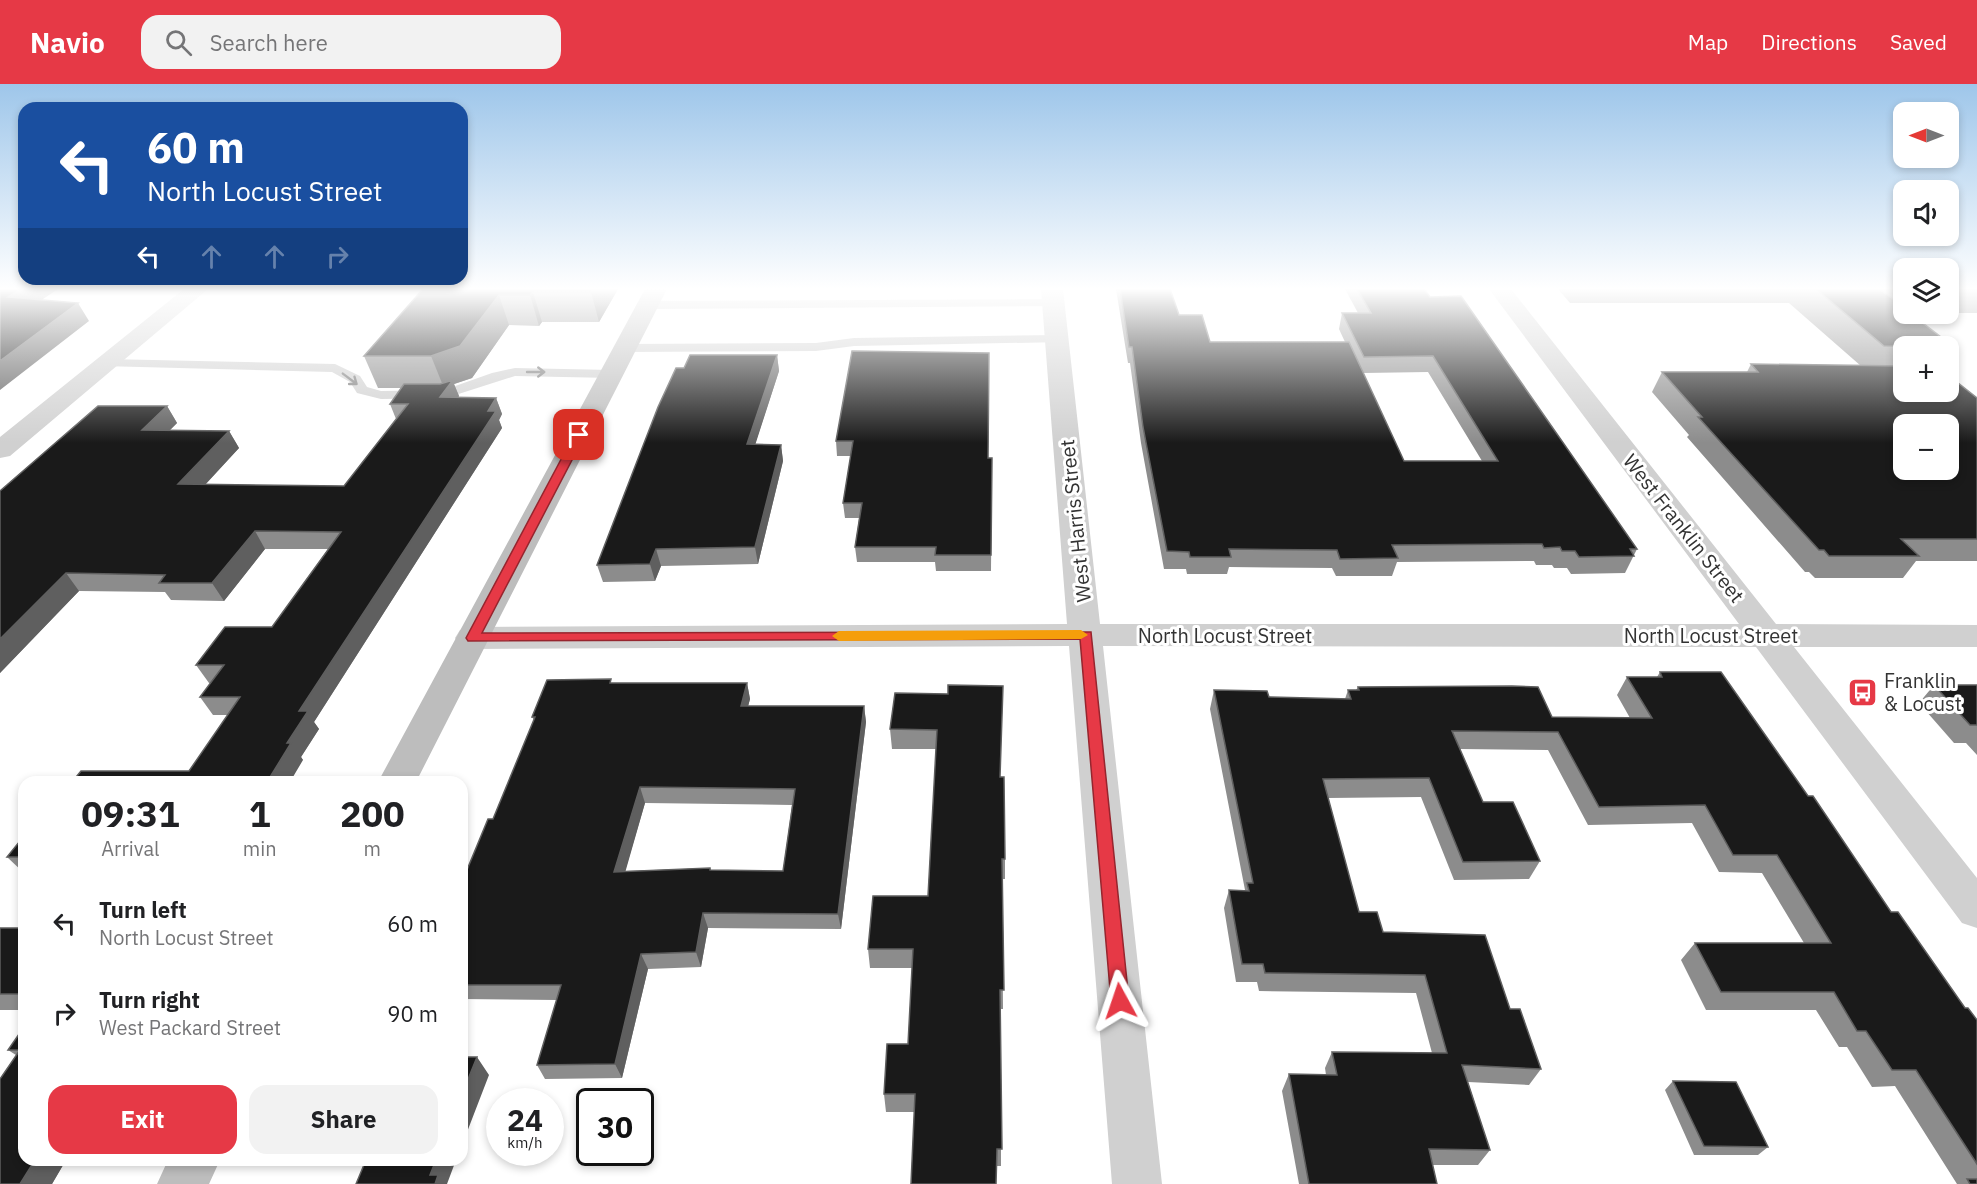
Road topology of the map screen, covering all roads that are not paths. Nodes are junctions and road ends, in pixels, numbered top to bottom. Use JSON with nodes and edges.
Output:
{"nodes":[{"id":1,"x":134,"y":340,"type":"edge"},
{"id":2,"x":629,"y":340,"type":"edge"},
{"id":3,"x":967,"y":340,"type":"edge"},
{"id":4,"x":1057,"y":340,"type":"edge"},
{"id":5,"x":1539,"y":340,"type":"edge"},
{"id":6,"x":625,"y":348,"type":"junction"},
{"id":7,"x":106,"y":363,"type":"junction"},
{"id":8,"x":612,"y":374,"type":"junction"},
{"id":9,"x":0,"y":450,"type":"edge"},
{"id":10,"x":1086,"y":635,"type":"junction"},
{"id":11,"x":1767,"y":636,"type":"junction"},
{"id":12,"x":1977,"y":636,"type":"edge"},
{"id":13,"x":472,"y":638,"type":"junction"},
{"id":14,"x":400,"y":776,"type":"edge"},
{"id":15,"x":1977,"y":910,"type":"edge"},
{"id":16,"x":192,"y":1166,"type":"edge"},
{"id":17,"x":182,"y":1184,"type":"edge"},
{"id":18,"x":1137,"y":1184,"type":"edge"}],
"edges":[{"from":1,"to":7,"type":"street"},
{"from":2,"to":6,"type":"street"},
{"from":3,"to":6,"type":"lane"},
{"from":4,"to":10,"type":"street","name":"West Harris Street"},
{"from":5,"to":11,"type":"street","name":"West Franklin Street"},
{"from":6,"to":8,"type":"street"},
{"from":7,"to":8,"type":"lane","one_way":true},
{"from":7,"to":9,"type":"street"},
{"from":8,"to":13,"type":"street"},
{"from":10,"to":11,"type":"street","name":"North Locust Street"},
{"from":10,"to":13,"type":"street","name":"North Locust Street"},
{"from":10,"to":18,"type":"street","name":"West Harris Street"},
{"from":11,"to":12,"type":"street","name":"North Locust Street"},
{"from":11,"to":15,"type":"street","name":"West Franklin Street"},
{"from":13,"to":14,"type":"street"},
{"from":16,"to":17,"type":"street"}]}
